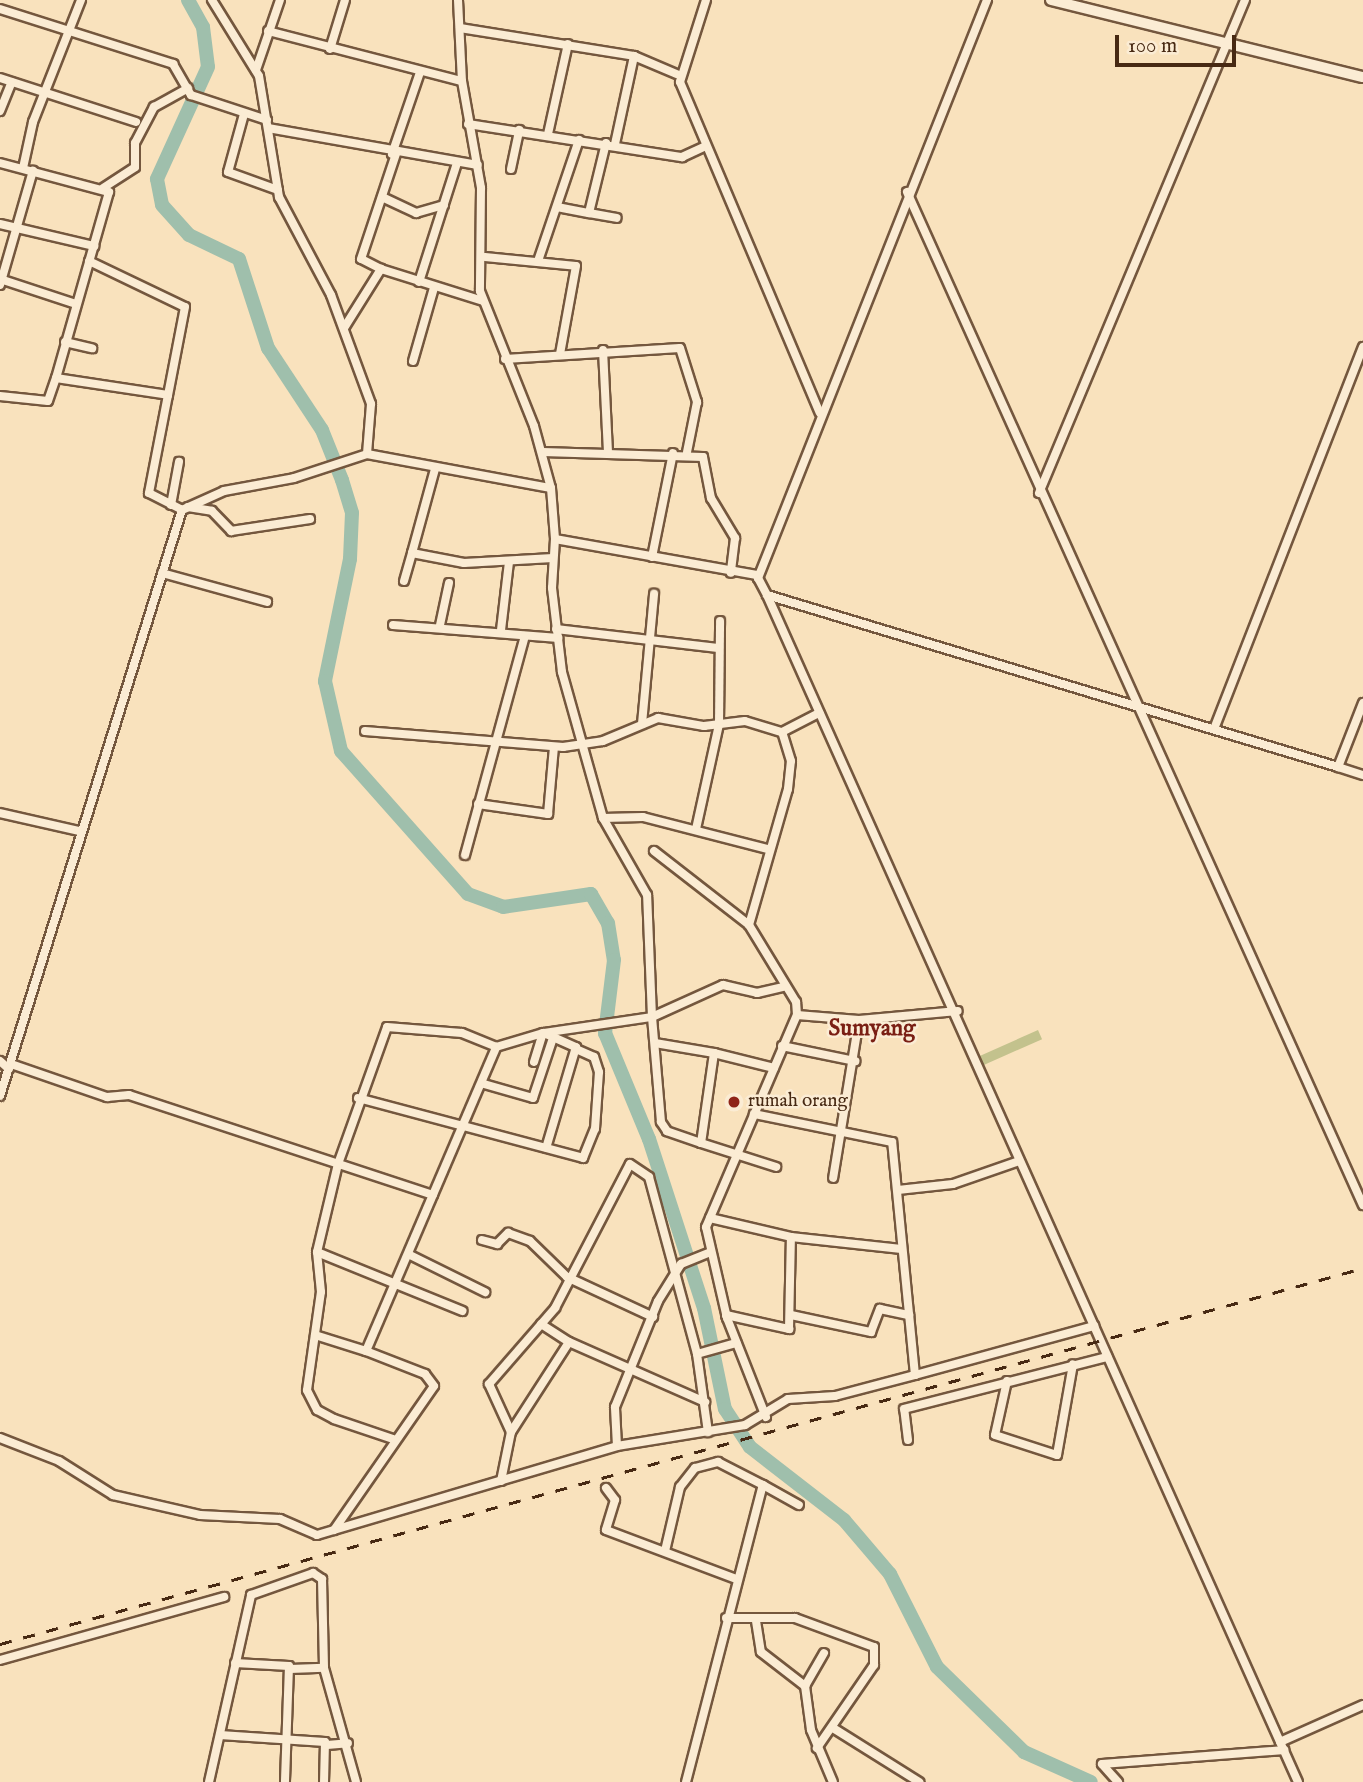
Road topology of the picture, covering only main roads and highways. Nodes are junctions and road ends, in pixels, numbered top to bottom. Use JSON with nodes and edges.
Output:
{"nodes":[{"id":1,"x":1051,"y":0,"type":"edge"},
{"id":2,"x":1363,"y":78,"type":"edge"}],
"edges":[{"from":1,"to":2,"type":"main road"}]}
